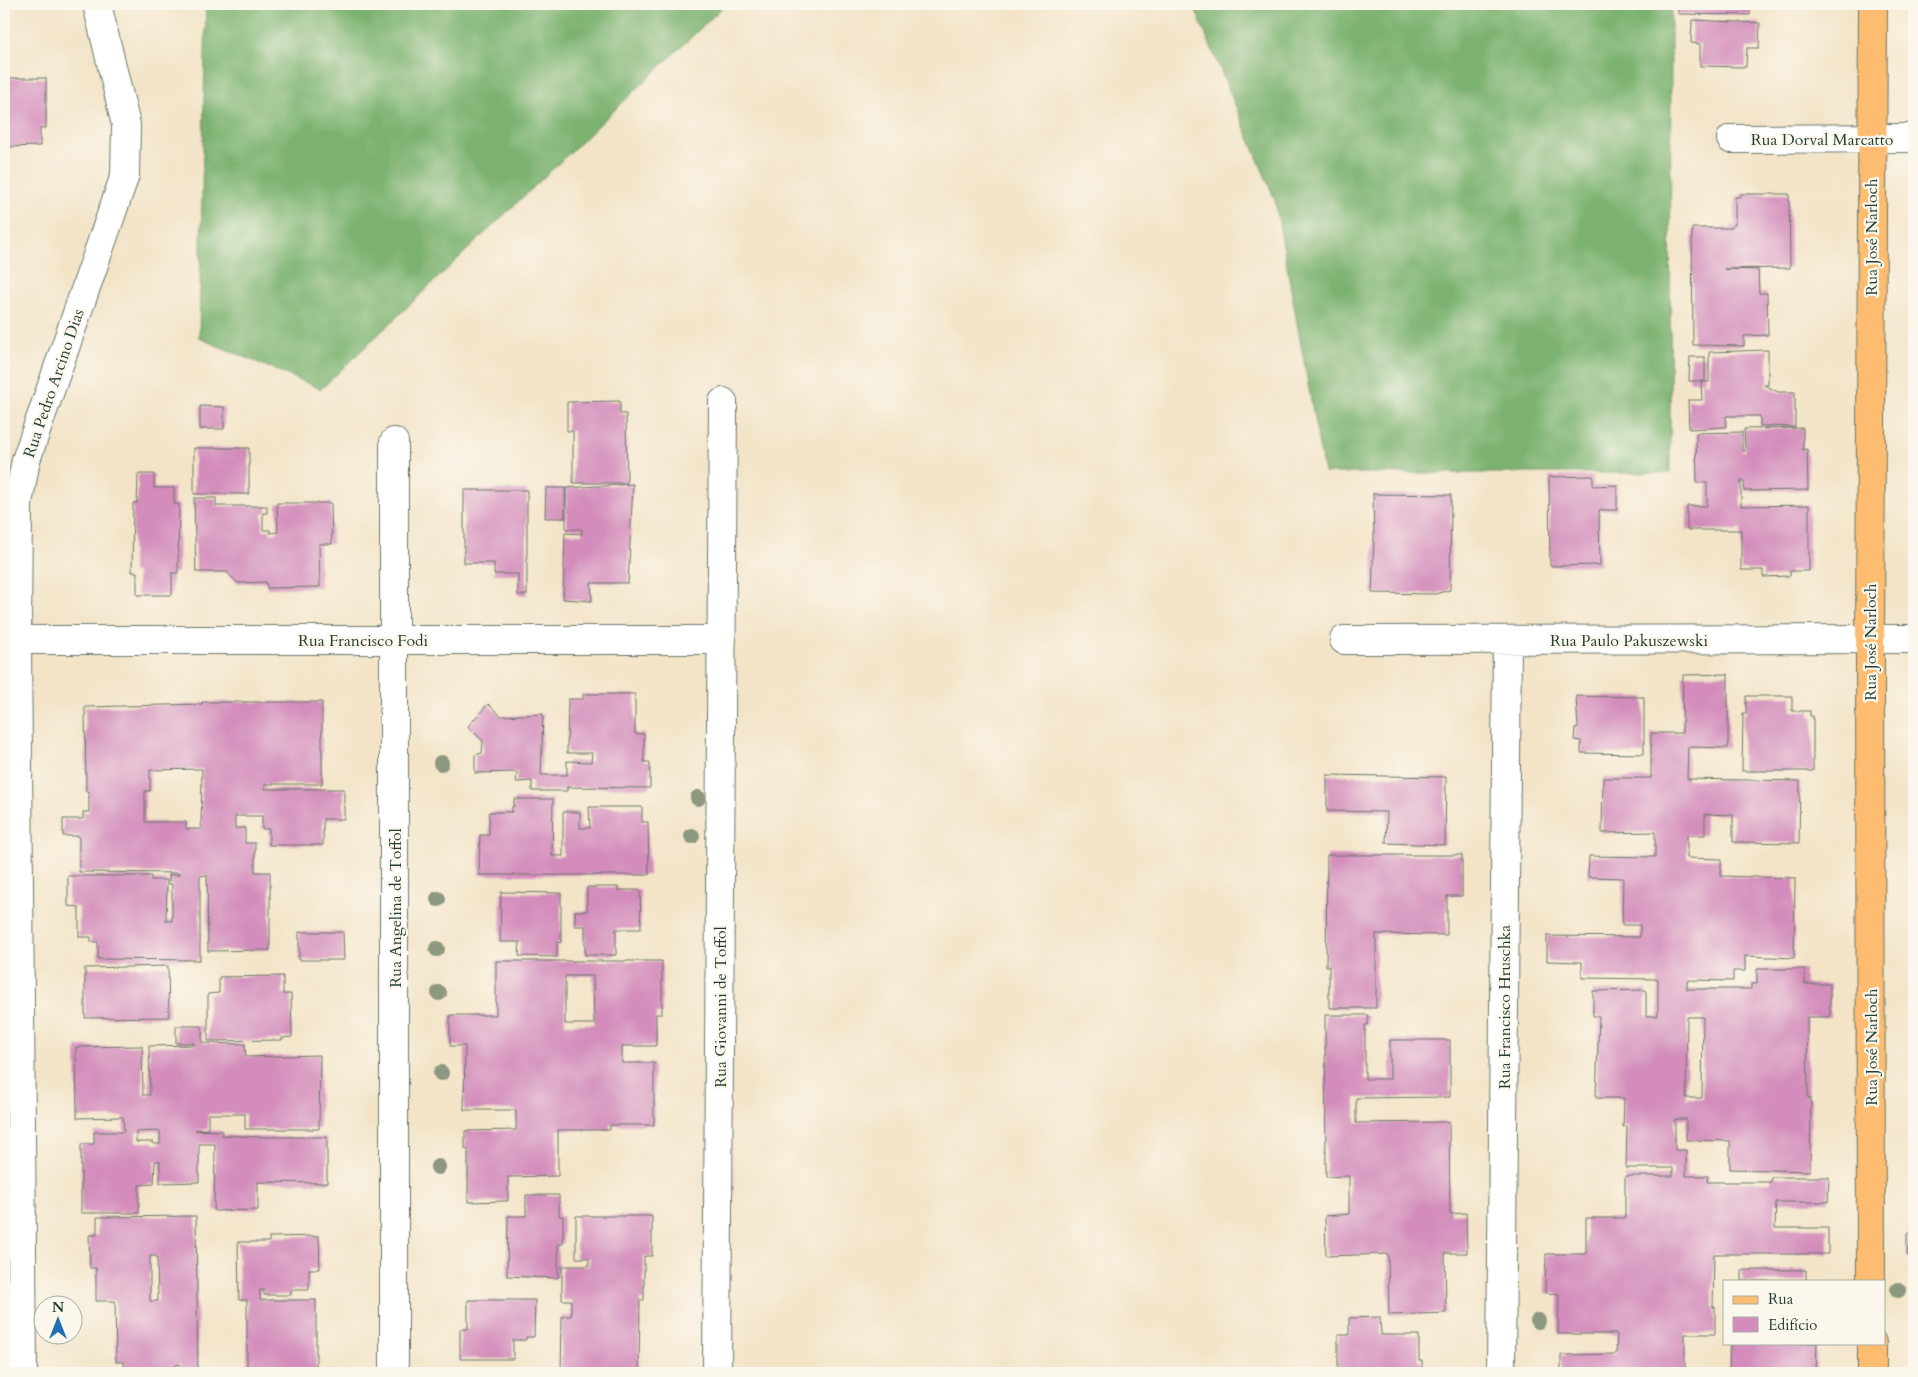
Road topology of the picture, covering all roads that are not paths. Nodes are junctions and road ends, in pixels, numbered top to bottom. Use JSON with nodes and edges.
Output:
{"nodes":[{"id":1,"x":97,"y":4,"type":"edge"},
{"id":2,"x":1873,"y":4,"type":"edge"},
{"id":3,"x":1914,"y":138,"type":"edge"},
{"id":4,"x":1731,"y":139,"type":"dead end"},
{"id":5,"x":1872,"y":139,"type":"junction"},
{"id":6,"x":723,"y":402,"type":"dead end"},
{"id":7,"x":394,"y":442,"type":"dead end"},
{"id":8,"x":1914,"y":639,"type":"edge"},
{"id":9,"x":10,"y":640,"type":"edge"},
{"id":10,"x":395,"y":640,"type":"junction"},
{"id":11,"x":722,"y":640,"type":"junction"},
{"id":12,"x":1344,"y":640,"type":"dead end"},
{"id":13,"x":1507,"y":640,"type":"junction"},
{"id":14,"x":1870,"y":640,"type":"junction"},
{"id":15,"x":1871,"y":1280,"type":"edge"},
{"id":16,"x":1872,"y":1344,"type":"edge"},
{"id":17,"x":23,"y":1373,"type":"edge"},
{"id":18,"x":394,"y":1373,"type":"edge"},
{"id":19,"x":717,"y":1373,"type":"edge"},
{"id":20,"x":1501,"y":1373,"type":"edge"},
{"id":21,"x":1872,"y":1373,"type":"edge"}],
"edges":[{"from":1,"to":9,"type":"street","name":"Rua Pedro Arcino Dias"},
{"from":2,"to":5,"type":"main road","name":"Rua José Narloch"},
{"from":3,"to":5,"type":"street","name":"Rua Dorval Marcatto"},
{"from":4,"to":5,"type":"street","name":"Rua Dorval Marcatto"},
{"from":5,"to":14,"type":"main road","name":"Rua José Narloch"},
{"from":6,"to":11,"type":"street","name":"Rua Giovanni de Toffol"},
{"from":7,"to":10,"type":"street","name":"Rua Angelina de Toffol"},
{"from":8,"to":14,"type":"street","name":"Rua Paulo Pakuszewski"},
{"from":9,"to":10,"type":"street","name":"Rua Francisco Fodi"},
{"from":9,"to":17,"type":"street","name":"Rua Pedro Arcino Dias"},
{"from":10,"to":11,"type":"street","name":"Rua Francisco Fodi"},
{"from":10,"to":18,"type":"street","name":"Rua Angelina de Toffol"},
{"from":11,"to":19,"type":"street","name":"Rua Giovanni de Toffol"},
{"from":12,"to":13,"type":"street","name":"Rua Paulo Pakuszewski"},
{"from":13,"to":14,"type":"street","name":"Rua Paulo Pakuszewski"},
{"from":13,"to":20,"type":"street","name":"Rua Francisco Hruschka"},
{"from":14,"to":15,"type":"main road","name":"Rua José Narloch"},
{"from":16,"to":21,"type":"main road"}]}
